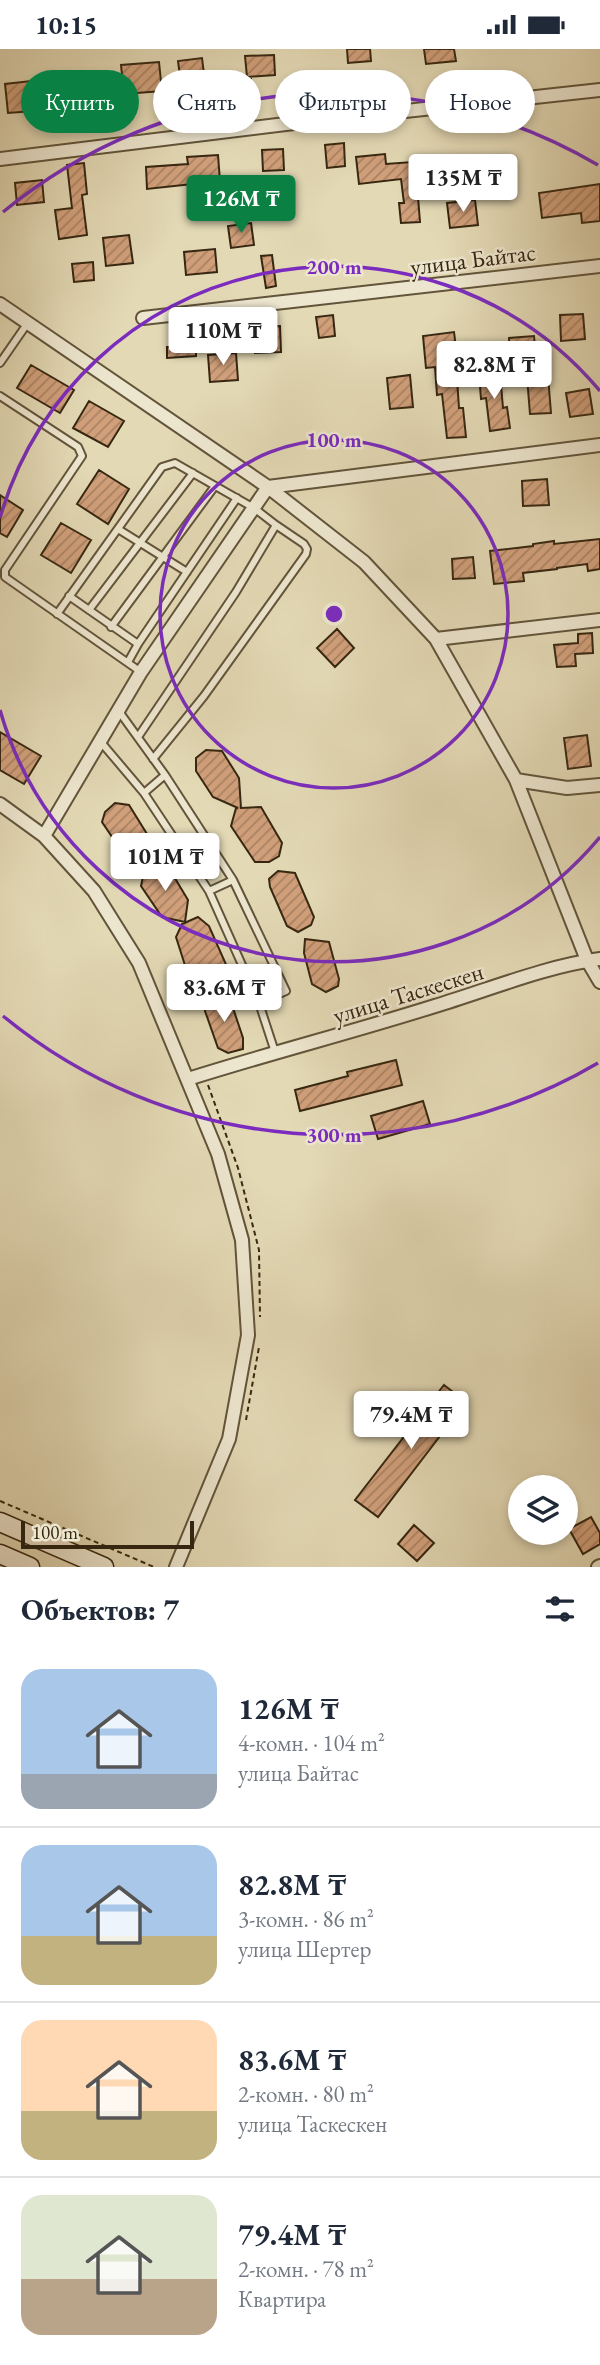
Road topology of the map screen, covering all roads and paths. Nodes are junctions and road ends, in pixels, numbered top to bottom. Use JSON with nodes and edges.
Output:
{"nodes":[{"id":1,"x":600,"y":90,"type":"edge"},
{"id":2,"x":0,"y":159,"type":"edge"},
{"id":3,"x":600,"y":266,"type":"edge"},
{"id":4,"x":0,"y":304,"type":"edge"},
{"id":5,"x":143,"y":319,"type":"dead end"},
{"id":6,"x":28,"y":322,"type":"junction"},
{"id":7,"x":0,"y":363,"type":"edge"},
{"id":8,"x":0,"y":396,"type":"edge"},
{"id":9,"x":600,"y":445,"type":"edge"},
{"id":10,"x":193,"y":473,"type":"junction"},
{"id":11,"x":215,"y":486,"type":"junction"},
{"id":12,"x":268,"y":487,"type":"junction"},
{"id":13,"x":237,"y":498,"type":"junction"},
{"id":14,"x":254,"y":508,"type":"junction"},
{"id":15,"x":276,"y":525,"type":"junction"},
{"id":16,"x":118,"y":529,"type":"junction"},
{"id":17,"x":141,"y":542,"type":"junction"},
{"id":18,"x":163,"y":558,"type":"junction"},
{"id":19,"x":187,"y":572,"type":"junction"},
{"id":20,"x":69,"y":596,"type":"junction"},
{"id":21,"x":89,"y":610,"type":"junction"},
{"id":22,"x":57,"y":614,"type":"junction"},
{"id":23,"x":600,"y":620,"type":"edge"},
{"id":24,"x":111,"y":627,"type":"junction"},
{"id":25,"x":436,"y":639,"type":"junction"},
{"id":26,"x":138,"y":644,"type":"junction"},
{"id":27,"x":128,"y":662,"type":"junction"},
{"id":28,"x":141,"y":672,"type":"junction"},
{"id":29,"x":118,"y":711,"type":"junction"},
{"id":30,"x":138,"y":737,"type":"junction"},
{"id":31,"x":99,"y":740,"type":"junction"},
{"id":32,"x":153,"y":759,"type":"junction"},
{"id":33,"x":165,"y":775,"type":"junction"},
{"id":34,"x":516,"y":780,"type":"junction"},
{"id":35,"x":600,"y":785,"type":"edge"},
{"id":36,"x":144,"y":793,"type":"junction"},
{"id":37,"x":0,"y":804,"type":"edge"},
{"id":38,"x":44,"y":836,"type":"junction"},
{"id":39,"x":233,"y":880,"type":"junction"},
{"id":40,"x":209,"y":891,"type":"junction"},
{"id":41,"x":594,"y":960,"type":"edge"},
{"id":42,"x":600,"y":982,"type":"edge"},
{"id":43,"x":259,"y":1003,"type":"junction"},
{"id":44,"x":275,"y":1052,"type":"junction"},
{"id":45,"x":188,"y":1079,"type":"junction"},
{"id":46,"x":0,"y":1501,"type":"edge"},
{"id":47,"x":0,"y":1522,"type":"edge"},
{"id":48,"x":0,"y":1553,"type":"edge"},
{"id":49,"x":30,"y":1567,"type":"edge"},
{"id":50,"x":104,"y":1567,"type":"edge"},
{"id":51,"x":154,"y":1567,"type":"edge"},
{"id":52,"x":176,"y":1567,"type":"edge"}],
"edges":[{"from":1,"to":2,"type":"street"},
{"from":3,"to":5,"type":"street","name":"улица Байтас"},
{"from":4,"to":6,"type":"street"},
{"from":6,"to":7,"type":"lane"},
{"from":6,"to":12,"type":"street"},
{"from":8,"to":22,"type":"lane"},
{"from":9,"to":12,"type":"street"},
{"from":10,"to":11,"type":"lane"},
{"from":10,"to":16,"type":"lane"},
{"from":10,"to":17,"type":"lane"},
{"from":11,"to":13,"type":"lane"},
{"from":11,"to":18,"type":"lane"},
{"from":12,"to":14,"type":"street"},
{"from":12,"to":25,"type":"street"},
{"from":13,"to":14,"type":"lane"},
{"from":13,"to":19,"type":"lane"},
{"from":14,"to":15,"type":"lane"},
{"from":14,"to":28,"type":"street"},
{"from":15,"to":30,"type":"lane"},
{"from":15,"to":32,"type":"lane"},
{"from":16,"to":17,"type":"lane"},
{"from":16,"to":20,"type":"lane"},
{"from":17,"to":18,"type":"lane"},
{"from":17,"to":21,"type":"lane"},
{"from":18,"to":19,"type":"lane"},
{"from":18,"to":24,"type":"lane"},
{"from":19,"to":26,"type":"lane"},
{"from":20,"to":21,"type":"lane"},
{"from":20,"to":22,"type":"lane"},
{"from":21,"to":24,"type":"lane"},
{"from":22,"to":27,"type":"lane"},
{"from":23,"to":25,"type":"street"},
{"from":24,"to":26,"type":"lane"},
{"from":25,"to":34,"type":"street"},
{"from":26,"to":27,"type":"lane"},
{"from":27,"to":28,"type":"lane"},
{"from":28,"to":29,"type":"street"},
{"from":29,"to":30,"type":"lane"},
{"from":29,"to":31,"type":"street"},
{"from":30,"to":32,"type":"lane"},
{"from":31,"to":36,"type":"lane"},
{"from":31,"to":38,"type":"street"},
{"from":32,"to":33,"type":"lane"},
{"from":33,"to":36,"type":"lane"},
{"from":33,"to":39,"type":"lane"},
{"from":34,"to":35,"type":"street"},
{"from":34,"to":41,"type":"street"},
{"from":36,"to":40,"type":"lane"},
{"from":37,"to":38,"type":"street"},
{"from":38,"to":45,"type":"street"},
{"from":39,"to":40,"type":"lane"},
{"from":39,"to":43,"type":"lane"},
{"from":40,"to":43,"type":"lane"},
{"from":41,"to":42,"type":"street"},
{"from":41,"to":44,"type":"street","name":"улица Таскескен"},
{"from":43,"to":44,"type":"lane"},
{"from":44,"to":45,"type":"street","name":"улица Таскескен"},
{"from":45,"to":52,"type":"street"},
{"from":46,"to":51,"type":"path"},
{"from":47,"to":50,"type":"main road"},
{"from":48,"to":49,"type":"main road"}]}
